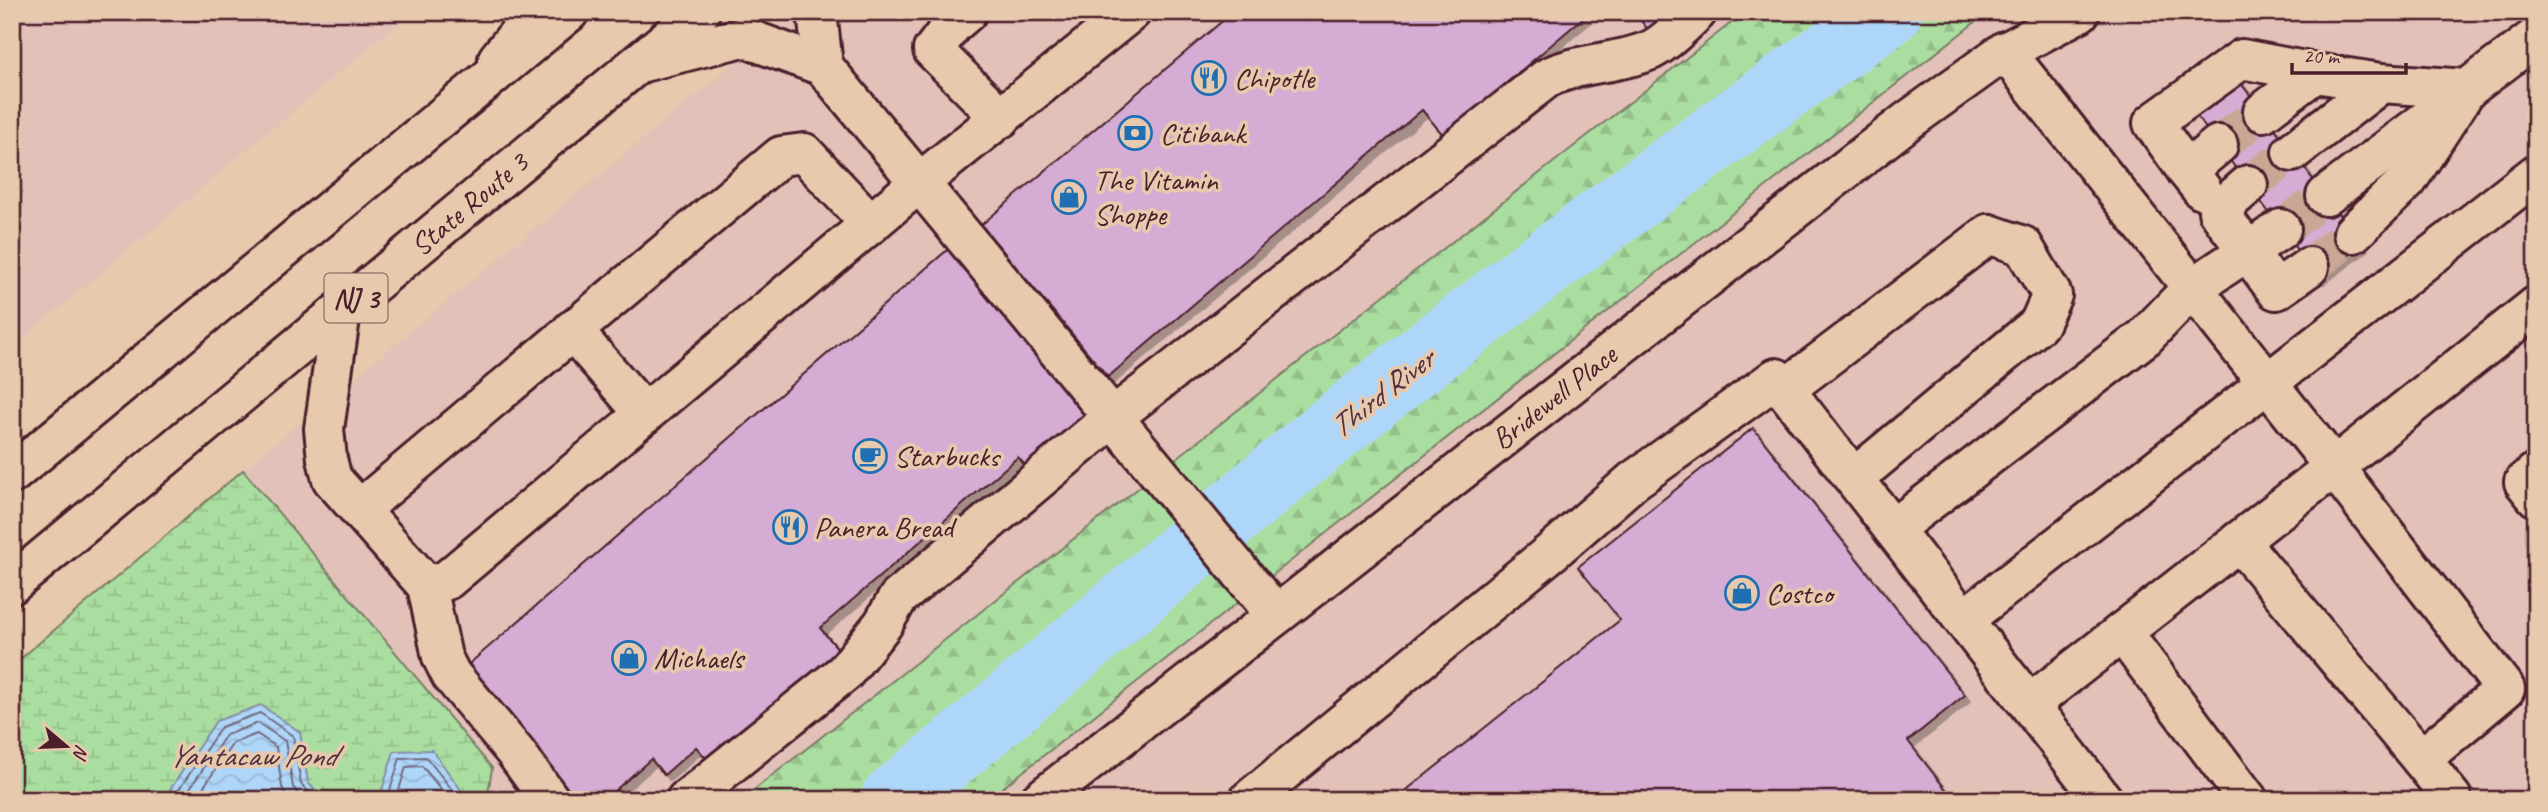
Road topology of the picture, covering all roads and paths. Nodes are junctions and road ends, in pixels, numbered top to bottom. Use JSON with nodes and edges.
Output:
{"nodes":[{"id":1,"x":536,"y":12,"type":"edge"},
{"id":2,"x":569,"y":12,"type":"edge"},
{"id":3,"x":700,"y":12,"type":"edge"},
{"id":4,"x":817,"y":12,"type":"edge"},
{"id":5,"x":967,"y":12,"type":"edge"},
{"id":6,"x":1131,"y":12,"type":"edge"},
{"id":7,"x":1697,"y":12,"type":"edge"},
{"id":8,"x":2080,"y":12,"type":"edge"},
{"id":9,"x":2536,"y":37,"type":"edge"},
{"id":10,"x":2005,"y":51,"type":"junction"},
{"id":11,"x":639,"y":63,"type":"junction"},
{"id":12,"x":823,"y":66,"type":"junction"},
{"id":13,"x":2315,"y":74,"type":"junction"},
{"id":14,"x":2381,"y":83,"type":"junction"},
{"id":15,"x":2467,"y":89,"type":"junction"},
{"id":16,"x":466,"y":98,"type":"junction"},
{"id":17,"x":2263,"y":112,"type":"tunnel mouth"},
{"id":18,"x":1001,"y":118,"type":"junction"},
{"id":19,"x":2218,"y":145,"type":"tunnel mouth"},
{"id":20,"x":2292,"y":152,"type":"tunnel mouth"},
{"id":21,"x":2187,"y":170,"type":"junction"},
{"id":22,"x":2536,"y":174,"type":"edge"},
{"id":23,"x":919,"y":183,"type":"junction"},
{"id":24,"x":2248,"y":185,"type":"tunnel mouth"},
{"id":25,"x":2326,"y":196,"type":"tunnel mouth"},
{"id":26,"x":2218,"y":211,"type":"junction"},
{"id":27,"x":871,"y":224,"type":"junction"},
{"id":28,"x":2281,"y":229,"type":"tunnel mouth"},
{"id":29,"x":2353,"y":233,"type":"tunnel mouth"},
{"id":30,"x":2247,"y":252,"type":"junction"},
{"id":31,"x":2309,"y":267,"type":"tunnel mouth"},
{"id":32,"x":2192,"y":288,"type":"junction"},
{"id":33,"x":2536,"y":306,"type":"edge"},
{"id":34,"x":341,"y":310,"type":"junction"},
{"id":35,"x":572,"y":330,"type":"junction"},
{"id":36,"x":2268,"y":383,"type":"junction"},
{"id":37,"x":1785,"y":389,"type":"junction"},
{"id":38,"x":645,"y":414,"type":"junction"},
{"id":39,"x":1112,"y":417,"type":"junction"},
{"id":40,"x":2334,"y":467,"type":"junction"},
{"id":41,"x":2536,"y":472,"type":"edge"},
{"id":42,"x":12,"y":474,"type":"edge"},
{"id":43,"x":1854,"y":478,"type":"junction"},
{"id":44,"x":2536,"y":497,"type":"edge"},
{"id":45,"x":359,"y":510,"type":"junction"},
{"id":46,"x":1893,"y":529,"type":"junction"},
{"id":47,"x":2239,"y":541,"type":"junction"},
{"id":48,"x":12,"y":584,"type":"edge"},
{"id":49,"x":427,"y":586,"type":"junction"},
{"id":50,"x":1276,"y":615,"type":"junction"},
{"id":51,"x":1964,"y":619,"type":"junction"},
{"id":52,"x":2122,"y":632,"type":"junction"},
{"id":53,"x":2030,"y":704,"type":"junction"},
{"id":54,"x":2421,"y":759,"type":"junction"},
{"id":55,"x":550,"y":800,"type":"edge"},
{"id":56,"x":686,"y":800,"type":"edge"},
{"id":57,"x":1040,"y":800,"type":"edge"},
{"id":58,"x":1249,"y":800,"type":"edge"},
{"id":59,"x":2103,"y":800,"type":"edge"},
{"id":60,"x":2248,"y":800,"type":"edge"},
{"id":61,"x":2450,"y":800,"type":"edge"}],
"edges":[{"from":1,"to":16,"type":"main road"},
{"from":2,"to":16,"type":"main road"},
{"from":3,"to":11,"type":"main road","name":"State Route 3","number":"NJ 3"},
{"from":4,"to":12,"type":"main road"},
{"from":5,"to":18,"type":"main road"},
{"from":6,"to":18,"type":"main road"},
{"from":7,"to":39,"type":"main road"},
{"from":8,"to":10,"type":"main road","name":"Bridewell Place"},
{"from":9,"to":15,"type":"main road"},
{"from":10,"to":32,"type":"main road"},
{"from":10,"to":50,"type":"main road","name":"Bridewell Place"},
{"from":11,"to":12,"type":"main road"},
{"from":11,"to":34,"type":"main road","name":"State Route 3","number":"NJ 3"},
{"from":12,"to":23,"type":"main road"},
{"from":13,"to":14,"type":"main road"},
{"from":13,"to":17,"type":"main road"},
{"from":13,"to":21,"type":"main road"},
{"from":14,"to":15,"type":"main road"},
{"from":14,"to":20,"type":"main road"},
{"from":15,"to":25,"type":"main road"},
{"from":15,"to":29,"type":"main road"},
{"from":16,"to":42,"type":"main road"},
{"from":18,"to":23,"type":"main road"},
{"from":19,"to":21,"type":"main road"},
{"from":21,"to":26,"type":"main road"},
{"from":22,"to":36,"type":"main road"},
{"from":23,"to":27,"type":"main road"},
{"from":23,"to":39,"type":"main road"},
{"from":24,"to":26,"type":"main road"},
{"from":26,"to":30,"type":"main road"},
{"from":27,"to":35,"type":"main road"},
{"from":27,"to":38,"type":"main road"},
{"from":28,"to":30,"type":"main road"},
{"from":30,"to":31,"type":"main road"},
{"from":30,"to":32,"type":"main road"},
{"from":32,"to":36,"type":"main road"},
{"from":32,"to":46,"type":"main road"},
{"from":33,"to":40,"type":"main road"},
{"from":34,"to":45,"type":"main road"},
{"from":34,"to":48,"type":"main road","name":"State Route 3","number":"NJ 3"},
{"from":35,"to":38,"type":"main road"},
{"from":35,"to":45,"type":"main road"},
{"from":36,"to":40,"type":"main road"},
{"from":36,"to":51,"type":"main road"},
{"from":37,"to":43,"type":"main road"},
{"from":37,"to":43,"type":"main road"},
{"from":37,"to":58,"type":"main road"},
{"from":38,"to":49,"type":"main road"},
{"from":39,"to":50,"type":"main road"},
{"from":39,"to":56,"type":"main road"},
{"from":40,"to":47,"type":"main road"},
{"from":40,"to":54,"type":"main road"},
{"from":41,"to":44,"type":"main road"},
{"from":43,"to":46,"type":"main road"},
{"from":45,"to":49,"type":"main road"},
{"from":46,"to":51,"type":"main road"},
{"from":47,"to":52,"type":"main road"},
{"from":47,"to":54,"type":"main road"},
{"from":49,"to":55,"type":"main road"},
{"from":50,"to":57,"type":"main road","name":"Bridewell Place"},
{"from":51,"to":53,"type":"main road"},
{"from":52,"to":53,"type":"main road"},
{"from":52,"to":60,"type":"main road"},
{"from":53,"to":59,"type":"main road"},
{"from":54,"to":61,"type":"main road"}]}
